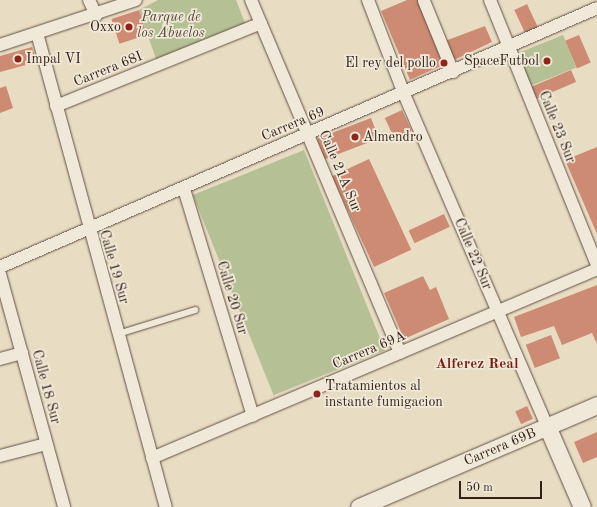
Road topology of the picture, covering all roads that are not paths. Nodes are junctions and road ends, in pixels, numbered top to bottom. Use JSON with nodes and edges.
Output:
{"nodes":[{"id":1,"x":89,"y":0,"type":"edge"},
{"id":2,"x":136,"y":0,"type":"edge"},
{"id":3,"x":251,"y":0,"type":"edge"},
{"id":4,"x":368,"y":0,"type":"edge"},
{"id":5,"x":490,"y":0,"type":"edge"},
{"id":6,"x":424,"y":1,"type":"edge"},
{"id":7,"x":597,"y":8,"type":"edge"},
{"id":8,"x":96,"y":15,"type":"junction"},
{"id":9,"x":261,"y":23,"type":"junction"},
{"id":10,"x":36,"y":33,"type":"junction"},
{"id":11,"x":0,"y":45,"type":"edge"},
{"id":12,"x":508,"y":47,"type":"junction"},
{"id":13,"x":453,"y":72,"type":"junction"},
{"id":14,"x":404,"y":94,"type":"junction"},
{"id":15,"x":56,"y":106,"type":"junction"},
{"id":16,"x":308,"y":134,"type":"junction"},
{"id":17,"x":184,"y":189,"type":"junction"},
{"id":18,"x":89,"y":230,"type":"junction"},
{"id":19,"x":597,"y":265,"type":"edge"},
{"id":20,"x":0,"y":267,"type":"edge"},
{"id":21,"x":597,"y":269,"type":"edge"},
{"id":22,"x":0,"y":274,"type":"edge"},
{"id":23,"x":195,"y":310,"type":"dead end"},
{"id":24,"x":498,"y":312,"type":"junction"},
{"id":25,"x":118,"y":335,"type":"junction"},
{"id":26,"x":22,"y":353,"type":"junction"},
{"id":27,"x":400,"y":353,"type":"junction"},
{"id":28,"x":0,"y":360,"type":"edge"},
{"id":29,"x":597,"y":405,"type":"edge"},
{"id":30,"x":253,"y":416,"type":"junction"},
{"id":31,"x":547,"y":426,"type":"junction"},
{"id":32,"x":46,"y":444,"type":"junction"},
{"id":33,"x":0,"y":456,"type":"edge"},
{"id":34,"x":152,"y":458,"type":"junction"},
{"id":35,"x":64,"y":507,"type":"edge"},
{"id":36,"x":166,"y":507,"type":"edge"},
{"id":37,"x":359,"y":507,"type":"edge"},
{"id":38,"x":582,"y":507,"type":"edge"}],
"edges":[{"from":1,"to":8,"type":"street"},
{"from":2,"to":8,"type":"street"},
{"from":3,"to":9,"type":"street","name":"Calle 21A Sur"},
{"from":4,"to":14,"type":"street","name":"Calle 22 Sur"},
{"from":5,"to":12,"type":"street","name":"Calle 23 Sur"},
{"from":6,"to":13,"type":"street"},
{"from":7,"to":12,"type":"street","name":"Carrera 69"},
{"from":8,"to":10,"type":"street"},
{"from":9,"to":15,"type":"street","name":"Carrera 68I"},
{"from":9,"to":16,"type":"street","name":"Calle 21A Sur"},
{"from":10,"to":11,"type":"street"},
{"from":10,"to":15,"type":"street","name":"Calle 19 Sur"},
{"from":12,"to":13,"type":"street","name":"Carrera 69"},
{"from":12,"to":19,"type":"street","name":"Calle 23 Sur"},
{"from":13,"to":14,"type":"street","name":"Carrera 69"},
{"from":14,"to":16,"type":"street","name":"Carrera 69"},
{"from":14,"to":24,"type":"street","name":"Calle 22 Sur"},
{"from":15,"to":18,"type":"street","name":"Calle 19 Sur"},
{"from":16,"to":17,"type":"street","name":"Carrera 69"},
{"from":16,"to":27,"type":"street","name":"Calle 21A Sur"},
{"from":17,"to":18,"type":"street","name":"Carrera 69"},
{"from":17,"to":30,"type":"street","name":"Calle 20 Sur"},
{"from":18,"to":20,"type":"street","name":"Carrera 69"},
{"from":18,"to":25,"type":"street","name":"Calle 19 Sur"},
{"from":21,"to":24,"type":"street","name":"Carrera 69A"},
{"from":22,"to":26,"type":"street","name":"Calle 18 Sur"},
{"from":23,"to":25,"type":"lane"},
{"from":24,"to":27,"type":"street","name":"Carrera 69A"},
{"from":24,"to":31,"type":"street","name":"Calle 22 Sur"},
{"from":25,"to":34,"type":"street","name":"Calle 19 Sur"},
{"from":26,"to":28,"type":"street"},
{"from":26,"to":32,"type":"street","name":"Calle 18 Sur"},
{"from":27,"to":30,"type":"street","name":"Carrera 69A"},
{"from":29,"to":31,"type":"street","name":"Carrera 69B"},
{"from":30,"to":34,"type":"street","name":"Carrera 69A"},
{"from":31,"to":37,"type":"street","name":"Carrera 69B"},
{"from":31,"to":38,"type":"street","name":"Calle 22 Sur"},
{"from":32,"to":33,"type":"street"},
{"from":32,"to":35,"type":"street","name":"Calle 18 Sur"},
{"from":34,"to":36,"type":"street","name":"Calle 19 Sur"}]}
